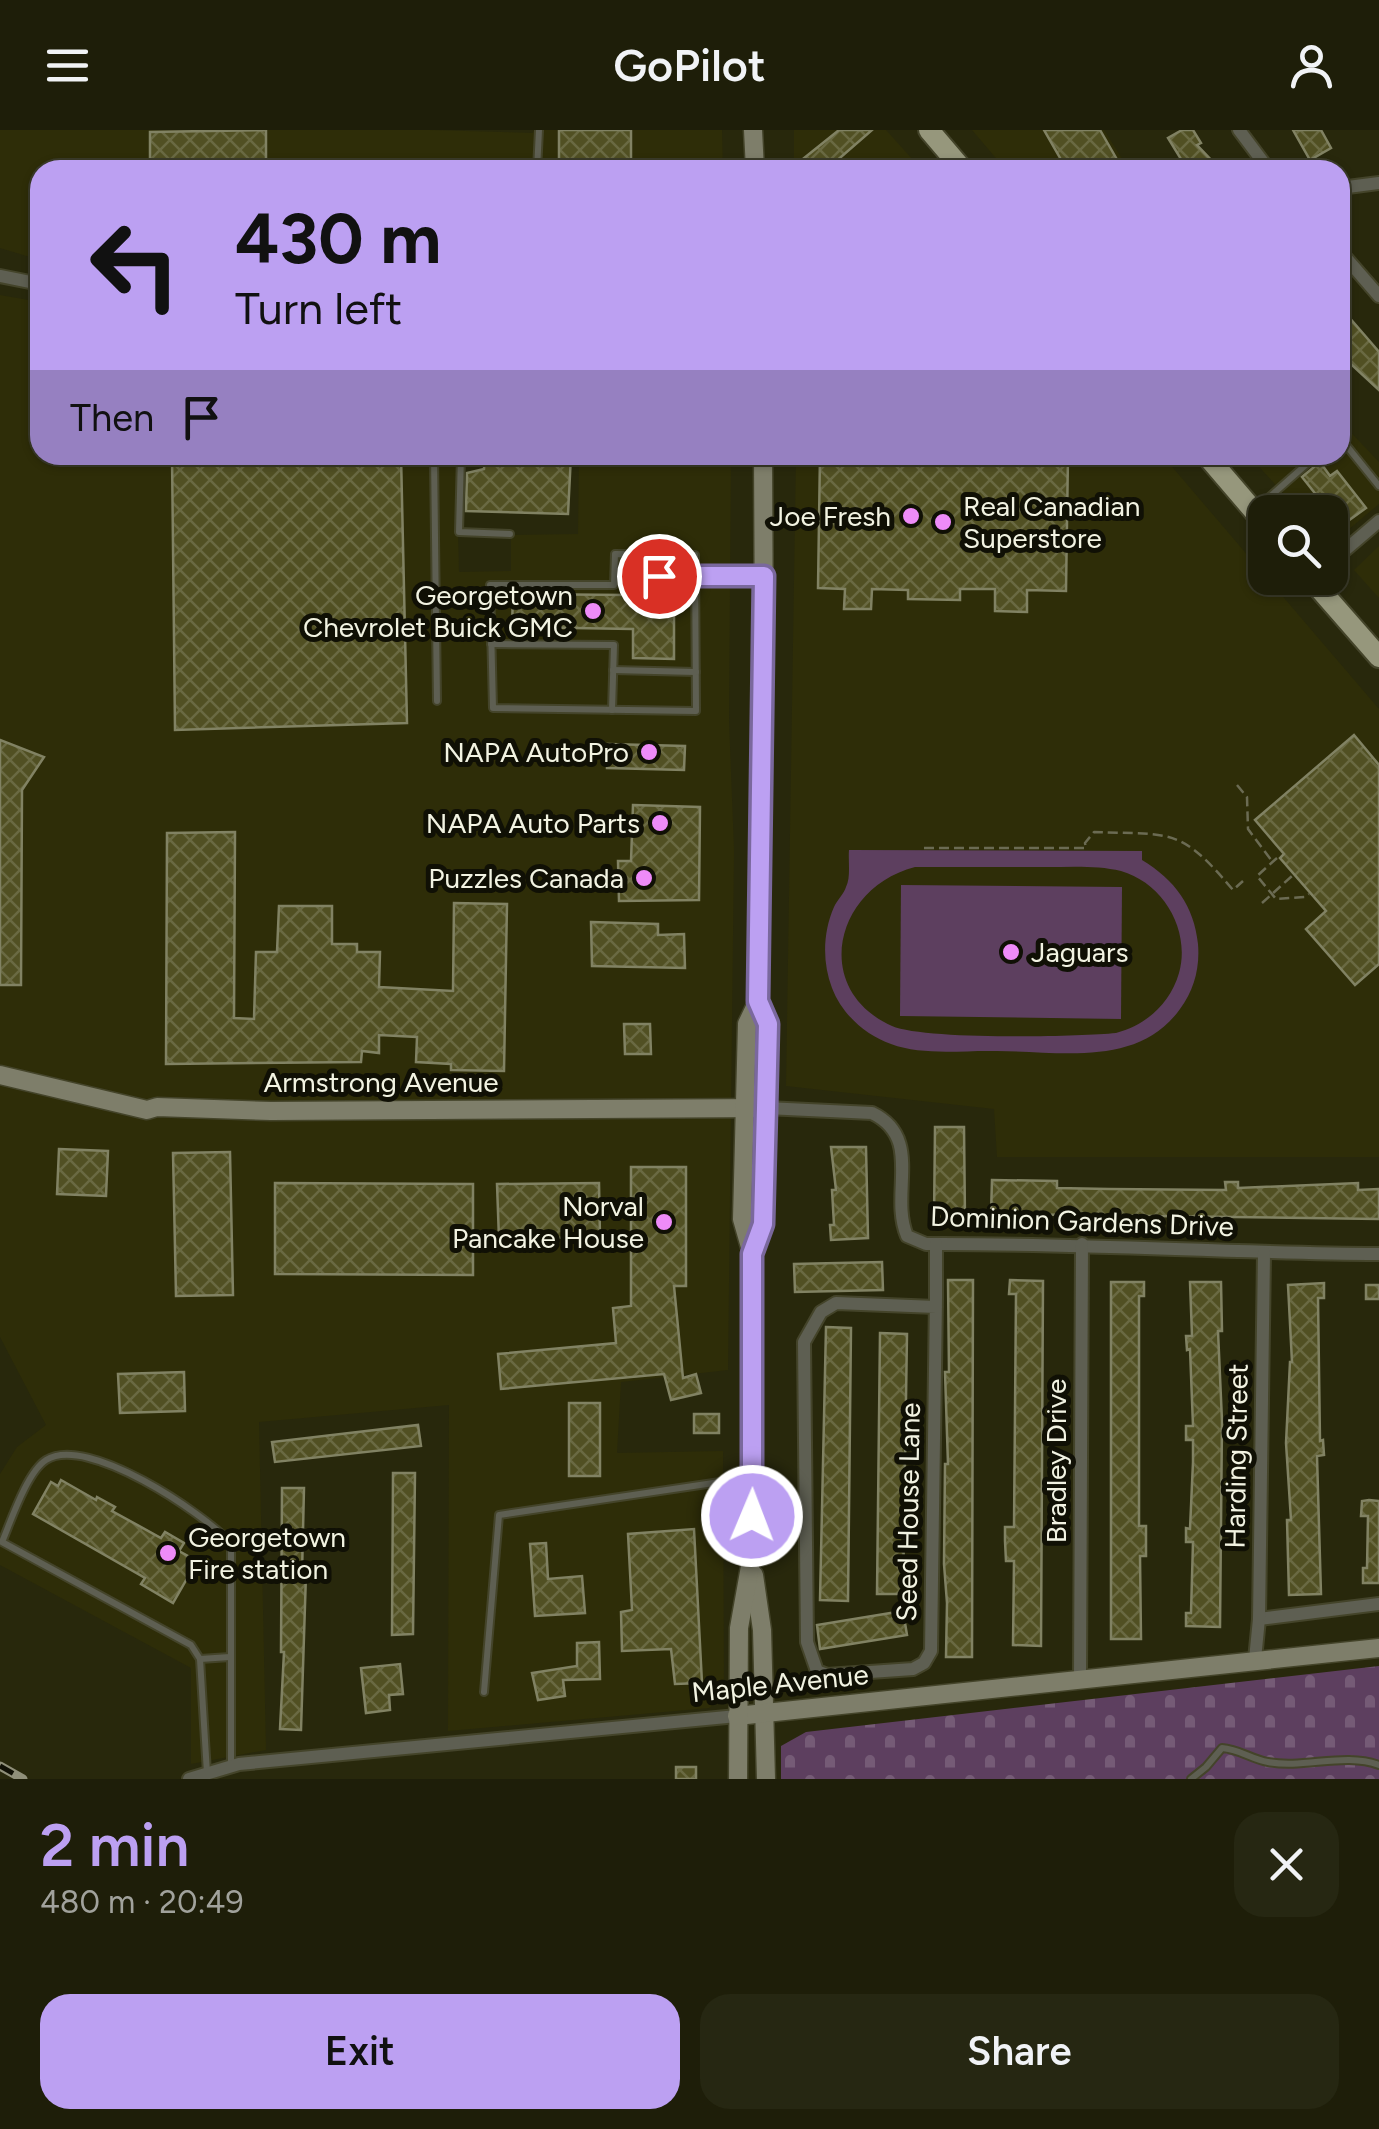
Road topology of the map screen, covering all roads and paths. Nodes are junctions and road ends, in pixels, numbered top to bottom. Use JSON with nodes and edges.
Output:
{"nodes":[{"id":1,"x":538,"y":130,"type":"edge"},
{"id":2,"x":753,"y":130,"type":"edge"},
{"id":3,"x":929,"y":130,"type":"edge"},
{"id":4,"x":1239,"y":130,"type":"edge"},
{"id":5,"x":537,"y":160,"type":"edge"},
{"id":6,"x":754,"y":160,"type":"edge"},
{"id":7,"x":954,"y":160,"type":"edge"},
{"id":8,"x":1262,"y":160,"type":"edge"},
{"id":9,"x":1379,"y":183,"type":"edge"},
{"id":10,"x":1350,"y":187,"type":"edge"},
{"id":11,"x":1350,"y":263,"type":"edge"},
{"id":12,"x":0,"y":276,"type":"edge"},
{"id":13,"x":30,"y":282,"type":"edge"},
{"id":14,"x":1379,"y":296,"type":"edge"},
{"id":15,"x":1350,"y":450,"type":"edge"},
{"id":16,"x":434,"y":465,"type":"edge"},
{"id":17,"x":462,"y":465,"type":"edge"},
{"id":18,"x":763,"y":465,"type":"edge"},
{"id":19,"x":1214,"y":465,"type":"edge"},
{"id":20,"x":1308,"y":465,"type":"edge"},
{"id":21,"x":1379,"y":486,"type":"edge"},
{"id":22,"x":1280,"y":495,"type":"edge"},
{"id":23,"x":1248,"y":505,"type":"edge"},
{"id":24,"x":1379,"y":521,"type":"edge"},
{"id":25,"x":510,"y":534,"type":"dead end"},
{"id":26,"x":1348,"y":547,"type":"edge"},
{"id":27,"x":695,"y":575,"type":"junction"},
{"id":28,"x":614,"y":576,"type":"junction"},
{"id":29,"x":628,"y":576,"type":"dead end"},
{"id":30,"x":659,"y":576,"type":"dead end"},
{"id":31,"x":764,"y":576,"type":"junction"},
{"id":32,"x":1326,"y":595,"type":"edge"},
{"id":33,"x":491,"y":644,"type":"junction"},
{"id":34,"x":1379,"y":656,"type":"edge"},
{"id":35,"x":614,"y":670,"type":"junction"},
{"id":36,"x":696,"y":672,"type":"junction"},
{"id":37,"x":436,"y":701,"type":"dead end"},
{"id":38,"x":612,"y":710,"type":"junction"},
{"id":39,"x":1237,"y":785,"type":"dead end"},
{"id":40,"x":924,"y":848,"type":"dead end"},
{"id":41,"x":1292,"y":876,"type":"dead end"},
{"id":42,"x":1243,"y":881,"type":"dead end"},
{"id":43,"x":1272,"y":894,"type":"junction"},
{"id":44,"x":1312,"y":902,"type":"dead end"},
{"id":45,"x":1262,"y":903,"type":"dead end"},
{"id":46,"x":758,"y":1001,"type":"junction"},
{"id":47,"x":0,"y":1075,"type":"edge"},
{"id":48,"x":745,"y":1108,"type":"junction"},
{"id":49,"x":766,"y":1108,"type":"junction"},
{"id":50,"x":936,"y":1244,"type":"junction"},
{"id":51,"x":1082,"y":1244,"type":"junction"},
{"id":52,"x":1264,"y":1253,"type":"junction"},
{"id":53,"x":752,"y":1254,"type":"junction"},
{"id":54,"x":1379,"y":1254,"type":"edge"},
{"id":55,"x":936,"y":1307,"type":"junction"},
{"id":56,"x":753,"y":1478,"type":"junction"},
{"id":57,"x":752,"y":1556,"type":"junction"},
{"id":58,"x":1379,"y":1604,"type":"edge"},
{"id":59,"x":1259,"y":1619,"type":"junction"},
{"id":60,"x":1379,"y":1648,"type":"edge"},
{"id":61,"x":230,"y":1657,"type":"junction"},
{"id":62,"x":200,"y":1659,"type":"junction"},
{"id":63,"x":1255,"y":1659,"type":"junction"},
{"id":64,"x":1080,"y":1678,"type":"junction"},
{"id":65,"x":484,"y":1692,"type":"dead end"},
{"id":66,"x":766,"y":1712,"type":"junction"},
{"id":67,"x":737,"y":1716,"type":"junction"},
{"id":68,"x":1379,"y":1765,"type":"edge"},
{"id":69,"x":231,"y":1766,"type":"junction"},
{"id":70,"x":207,"y":1773,"type":"junction"},
{"id":71,"x":188,"y":1779,"type":"edge"},
{"id":72,"x":738,"y":1779,"type":"edge"},
{"id":73,"x":766,"y":1779,"type":"edge"},
{"id":74,"x":1191,"y":1779,"type":"edge"}],
"edges":[{"from":1,"to":5,"type":"lane"},
{"from":2,"to":6,"type":"main road"},
{"from":3,"to":7,"type":"main road"},
{"from":4,"to":8,"type":"street"},
{"from":9,"to":10,"type":"street"},
{"from":11,"to":14,"type":"street"},
{"from":12,"to":13,"type":"street"},
{"from":15,"to":21,"type":"lane"},
{"from":16,"to":37,"type":"lane"},
{"from":17,"to":25,"type":"lane"},
{"from":18,"to":31,"type":"main road"},
{"from":19,"to":23,"type":"main road"},
{"from":20,"to":22,"type":"lane"},
{"from":24,"to":26,"type":"street"},
{"from":27,"to":28,"type":"lane"},
{"from":27,"to":30,"type":"lane"},
{"from":27,"to":31,"type":"lane"},
{"from":27,"to":36,"type":"lane"},
{"from":28,"to":29,"type":"lane"},
{"from":28,"to":33,"type":"lane"},
{"from":31,"to":46,"type":"main road"},
{"from":32,"to":34,"type":"main road"},
{"from":33,"to":35,"type":"lane"},
{"from":33,"to":38,"type":"lane"},
{"from":35,"to":36,"type":"lane"},
{"from":35,"to":38,"type":"lane"},
{"from":36,"to":38,"type":"lane"},
{"from":39,"to":43,"type":"path"},
{"from":40,"to":42,"type":"path"},
{"from":41,"to":43,"type":"path"},
{"from":43,"to":44,"type":"path"},
{"from":43,"to":45,"type":"path"},
{"from":46,"to":48,"type":"main road"},
{"from":46,"to":49,"type":"main road"},
{"from":47,"to":48,"type":"main road","name":"Armstrong Avenue"},
{"from":48,"to":49,"type":"main road","name":"Armstrong Avenue"},
{"from":48,"to":53,"type":"main road"},
{"from":49,"to":50,"type":"street","name":"Dominion Gardens Drive"},
{"from":49,"to":53,"type":"main road"},
{"from":50,"to":51,"type":"street","name":"Dominion Gardens Drive"},
{"from":50,"to":55,"type":"street","name":"Seed House Lane"},
{"from":51,"to":52,"type":"street","name":"Dominion Gardens Drive"},
{"from":51,"to":64,"type":"street","name":"Bradley Drive"},
{"from":52,"to":54,"type":"street","name":"Dominion Gardens Drive"},
{"from":52,"to":59,"type":"street","name":"Harding Street"},
{"from":53,"to":56,"type":"main road"},
{"from":55,"to":55,"type":"street","name":"Seed House Lane"},
{"from":56,"to":57,"type":"main road"},
{"from":56,"to":65,"type":"lane"},
{"from":57,"to":66,"type":"main road"},
{"from":57,"to":67,"type":"main road"},
{"from":58,"to":59,"type":"street"},
{"from":59,"to":63,"type":"street","name":"Harding Street"},
{"from":60,"to":63,"type":"main road","name":"Maple Avenue"},
{"from":61,"to":62,"type":"lane"},
{"from":61,"to":62,"type":"lane"},
{"from":61,"to":69,"type":"lane"},
{"from":62,"to":70,"type":"lane"},
{"from":63,"to":64,"type":"main road","name":"Maple Avenue"},
{"from":64,"to":66,"type":"main road","name":"Maple Avenue"},
{"from":66,"to":67,"type":"main road","name":"Maple Avenue"},
{"from":66,"to":73,"type":"main road"},
{"from":67,"to":69,"type":"street","name":"Maple Avenue"},
{"from":67,"to":72,"type":"main road"},
{"from":68,"to":74,"type":"lane"},
{"from":69,"to":70,"type":"street","name":"Maple Avenue"},
{"from":70,"to":71,"type":"street","name":"Maple Avenue"}]}
